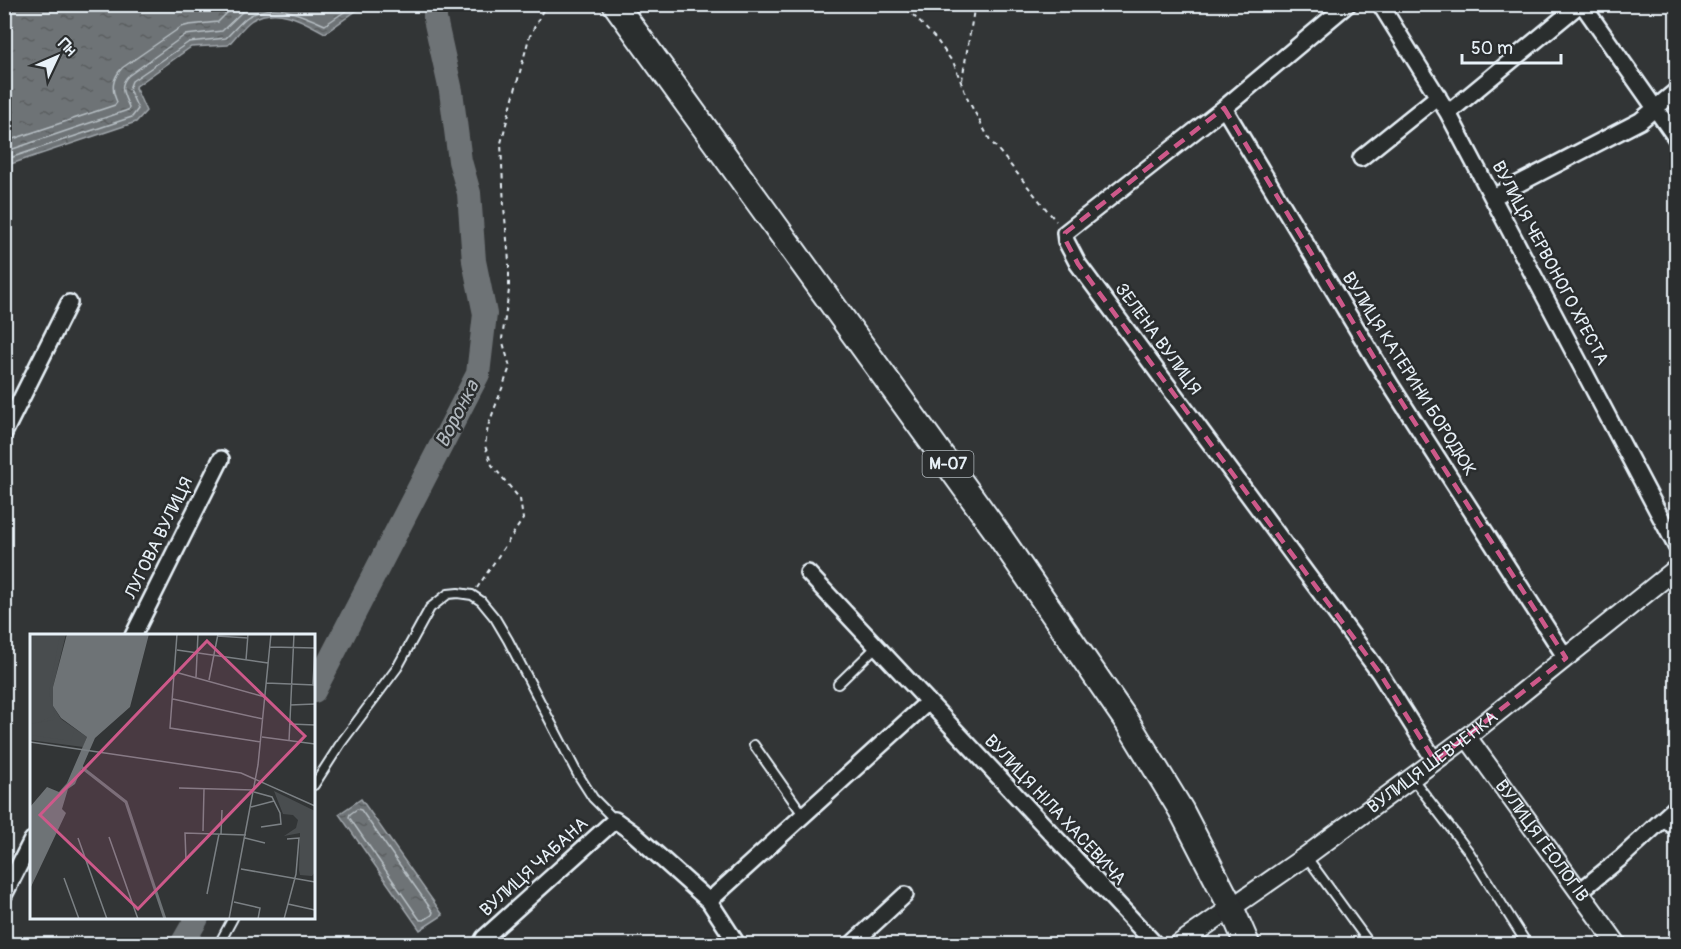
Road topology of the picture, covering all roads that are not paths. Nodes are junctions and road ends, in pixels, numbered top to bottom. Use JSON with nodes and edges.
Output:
{"nodes":[{"id":1,"x":615,"y":4,"type":"edge"},
{"id":2,"x":1348,"y":4,"type":"edge"},
{"id":3,"x":1380,"y":4,"type":"edge"},
{"id":4,"x":1581,"y":4,"type":"edge"},
{"id":5,"x":1677,"y":91,"type":"edge"},
{"id":6,"x":1438,"y":96,"type":"junction"},
{"id":7,"x":1224,"y":108,"type":"junction"},
{"id":8,"x":1656,"y":108,"type":"junction"},
{"id":9,"x":1448,"y":113,"type":"junction"},
{"id":10,"x":1677,"y":138,"type":"edge"},
{"id":11,"x":1361,"y":158,"type":"dead end"},
{"id":12,"x":1493,"y":197,"type":"junction"},
{"id":13,"x":69,"y":303,"type":"dead end"},
{"id":14,"x":4,"y":433,"type":"edge"},
{"id":15,"x":220,"y":459,"type":"dead end"},
{"id":16,"x":1677,"y":546,"type":"edge"},
{"id":17,"x":1677,"y":569,"type":"edge"},
{"id":18,"x":808,"y":573,"type":"dead end"},
{"id":19,"x":134,"y":634,"type":"edge"},
{"id":20,"x":876,"y":647,"type":"junction"},
{"id":21,"x":1566,"y":658,"type":"junction"},
{"id":22,"x":838,"y":684,"type":"dead end"},
{"id":23,"x":927,"y":702,"type":"junction"},
{"id":24,"x":1467,"y":737,"type":"junction"},
{"id":25,"x":754,"y":745,"type":"dead end"},
{"id":26,"x":1435,"y":761,"type":"junction"},
{"id":27,"x":1412,"y":778,"type":"junction"},
{"id":28,"x":315,"y":783,"type":"edge"},
{"id":29,"x":1671,"y":812,"type":"edge"},
{"id":30,"x":804,"y":816,"type":"junction"},
{"id":31,"x":615,"y":820,"type":"junction"},
{"id":32,"x":1677,"y":829,"type":"edge"},
{"id":33,"x":30,"y":844,"type":"edge"},
{"id":34,"x":1306,"y":856,"type":"junction"},
{"id":35,"x":1579,"y":892,"type":"junction"},
{"id":36,"x":4,"y":895,"type":"edge"},
{"id":37,"x":905,"y":895,"type":"dead end"},
{"id":38,"x":709,"y":901,"type":"junction"},
{"id":39,"x":1231,"y":908,"type":"junction"},
{"id":40,"x":232,"y":919,"type":"edge"},
{"id":41,"x":219,"y":945,"type":"edge"},
{"id":42,"x":481,"y":945,"type":"edge"},
{"id":43,"x":737,"y":945,"type":"edge"},
{"id":44,"x":852,"y":945,"type":"edge"},
{"id":45,"x":1155,"y":945,"type":"edge"},
{"id":46,"x":1179,"y":945,"type":"edge"},
{"id":47,"x":1247,"y":945,"type":"edge"},
{"id":48,"x":1370,"y":945,"type":"edge"},
{"id":49,"x":1527,"y":945,"type":"edge"},
{"id":50,"x":1617,"y":945,"type":"edge"}],
"edges":[{"from":1,"to":39,"type":"highway","number":"М-07"},
{"from":2,"to":7,"type":"street"},
{"from":3,"to":6,"type":"street","name":"ВУЛИЦЯ ЧЕРВОНОГО ХРЕСТА"},
{"from":4,"to":8,"type":"street"},
{"from":4,"to":9,"type":"street"},
{"from":5,"to":8,"type":"street"},
{"from":6,"to":9,"type":"street","name":"ВУЛИЦЯ ЧЕРВОНОГО ХРЕСТА"},
{"from":6,"to":11,"type":"street"},
{"from":7,"to":21,"type":"street","name":"ВУЛИЦЯ КАТЕРИНИ БОРОДЮК"},
{"from":7,"to":26,"type":"street","name":"ЗЕЛЕНА ВУЛИЦЯ"},
{"from":8,"to":10,"type":"street"},
{"from":8,"to":12,"type":"street"},
{"from":9,"to":12,"type":"street","name":"ВУЛИЦЯ ЧЕРВОНОГО ХРЕСТА"},
{"from":12,"to":16,"type":"street","name":"ВУЛИЦЯ ЧЕРВОНОГО ХРЕСТА"},
{"from":13,"to":14,"type":"street"},
{"from":15,"to":19,"type":"street","name":"ЛУГОВА ВУЛИЦЯ"},
{"from":17,"to":21,"type":"street","name":"ВУЛИЦЯ ШЕВЧЕНКА"},
{"from":18,"to":20,"type":"street","name":"ВУЛИЦЯ НІЛА ХАСЕВИЧА"},
{"from":20,"to":22,"type":"lane"},
{"from":20,"to":23,"type":"street","name":"ВУЛИЦЯ НІЛА ХАСЕВИЧА"},
{"from":21,"to":24,"type":"street","name":"ВУЛИЦЯ ШЕВЧЕНКА"},
{"from":23,"to":30,"type":"street"},
{"from":23,"to":45,"type":"street","name":"ВУЛИЦЯ НІЛА ХАСЕВИЧА"},
{"from":24,"to":26,"type":"street","name":"ВУЛИЦЯ ШЕВЧЕНКА"},
{"from":24,"to":35,"type":"street","name":"ВУЛИЦЯ ГЕОЛОГІВ"},
{"from":25,"to":30,"type":"lane"},
{"from":26,"to":27,"type":"street","name":"ВУЛИЦЯ ШЕВЧЕНКА"},
{"from":27,"to":34,"type":"street","name":"ВУЛИЦЯ ШЕВЧЕНКА"},
{"from":27,"to":49,"type":"lane"},
{"from":28,"to":31,"type":"lane"},
{"from":29,"to":32,"type":"street"},
{"from":29,"to":35,"type":"street"},
{"from":30,"to":38,"type":"street"},
{"from":31,"to":38,"type":"street"},
{"from":31,"to":42,"type":"street","name":"ВУЛИЦЯ ЧАБАНА"},
{"from":33,"to":36,"type":"street"},
{"from":34,"to":39,"type":"street","name":"ВУЛИЦЯ ШЕВЧЕНКА"},
{"from":34,"to":48,"type":"lane"},
{"from":35,"to":50,"type":"street","name":"ВУЛИЦЯ ГЕОЛОГІВ"},
{"from":37,"to":44,"type":"street"},
{"from":38,"to":43,"type":"street"},
{"from":39,"to":46,"type":"street","name":"ВУЛИЦЯ ШЕВЧЕНКА"},
{"from":39,"to":47,"type":"highway","number":"М-07"},
{"from":40,"to":41,"type":"lane"}]}
